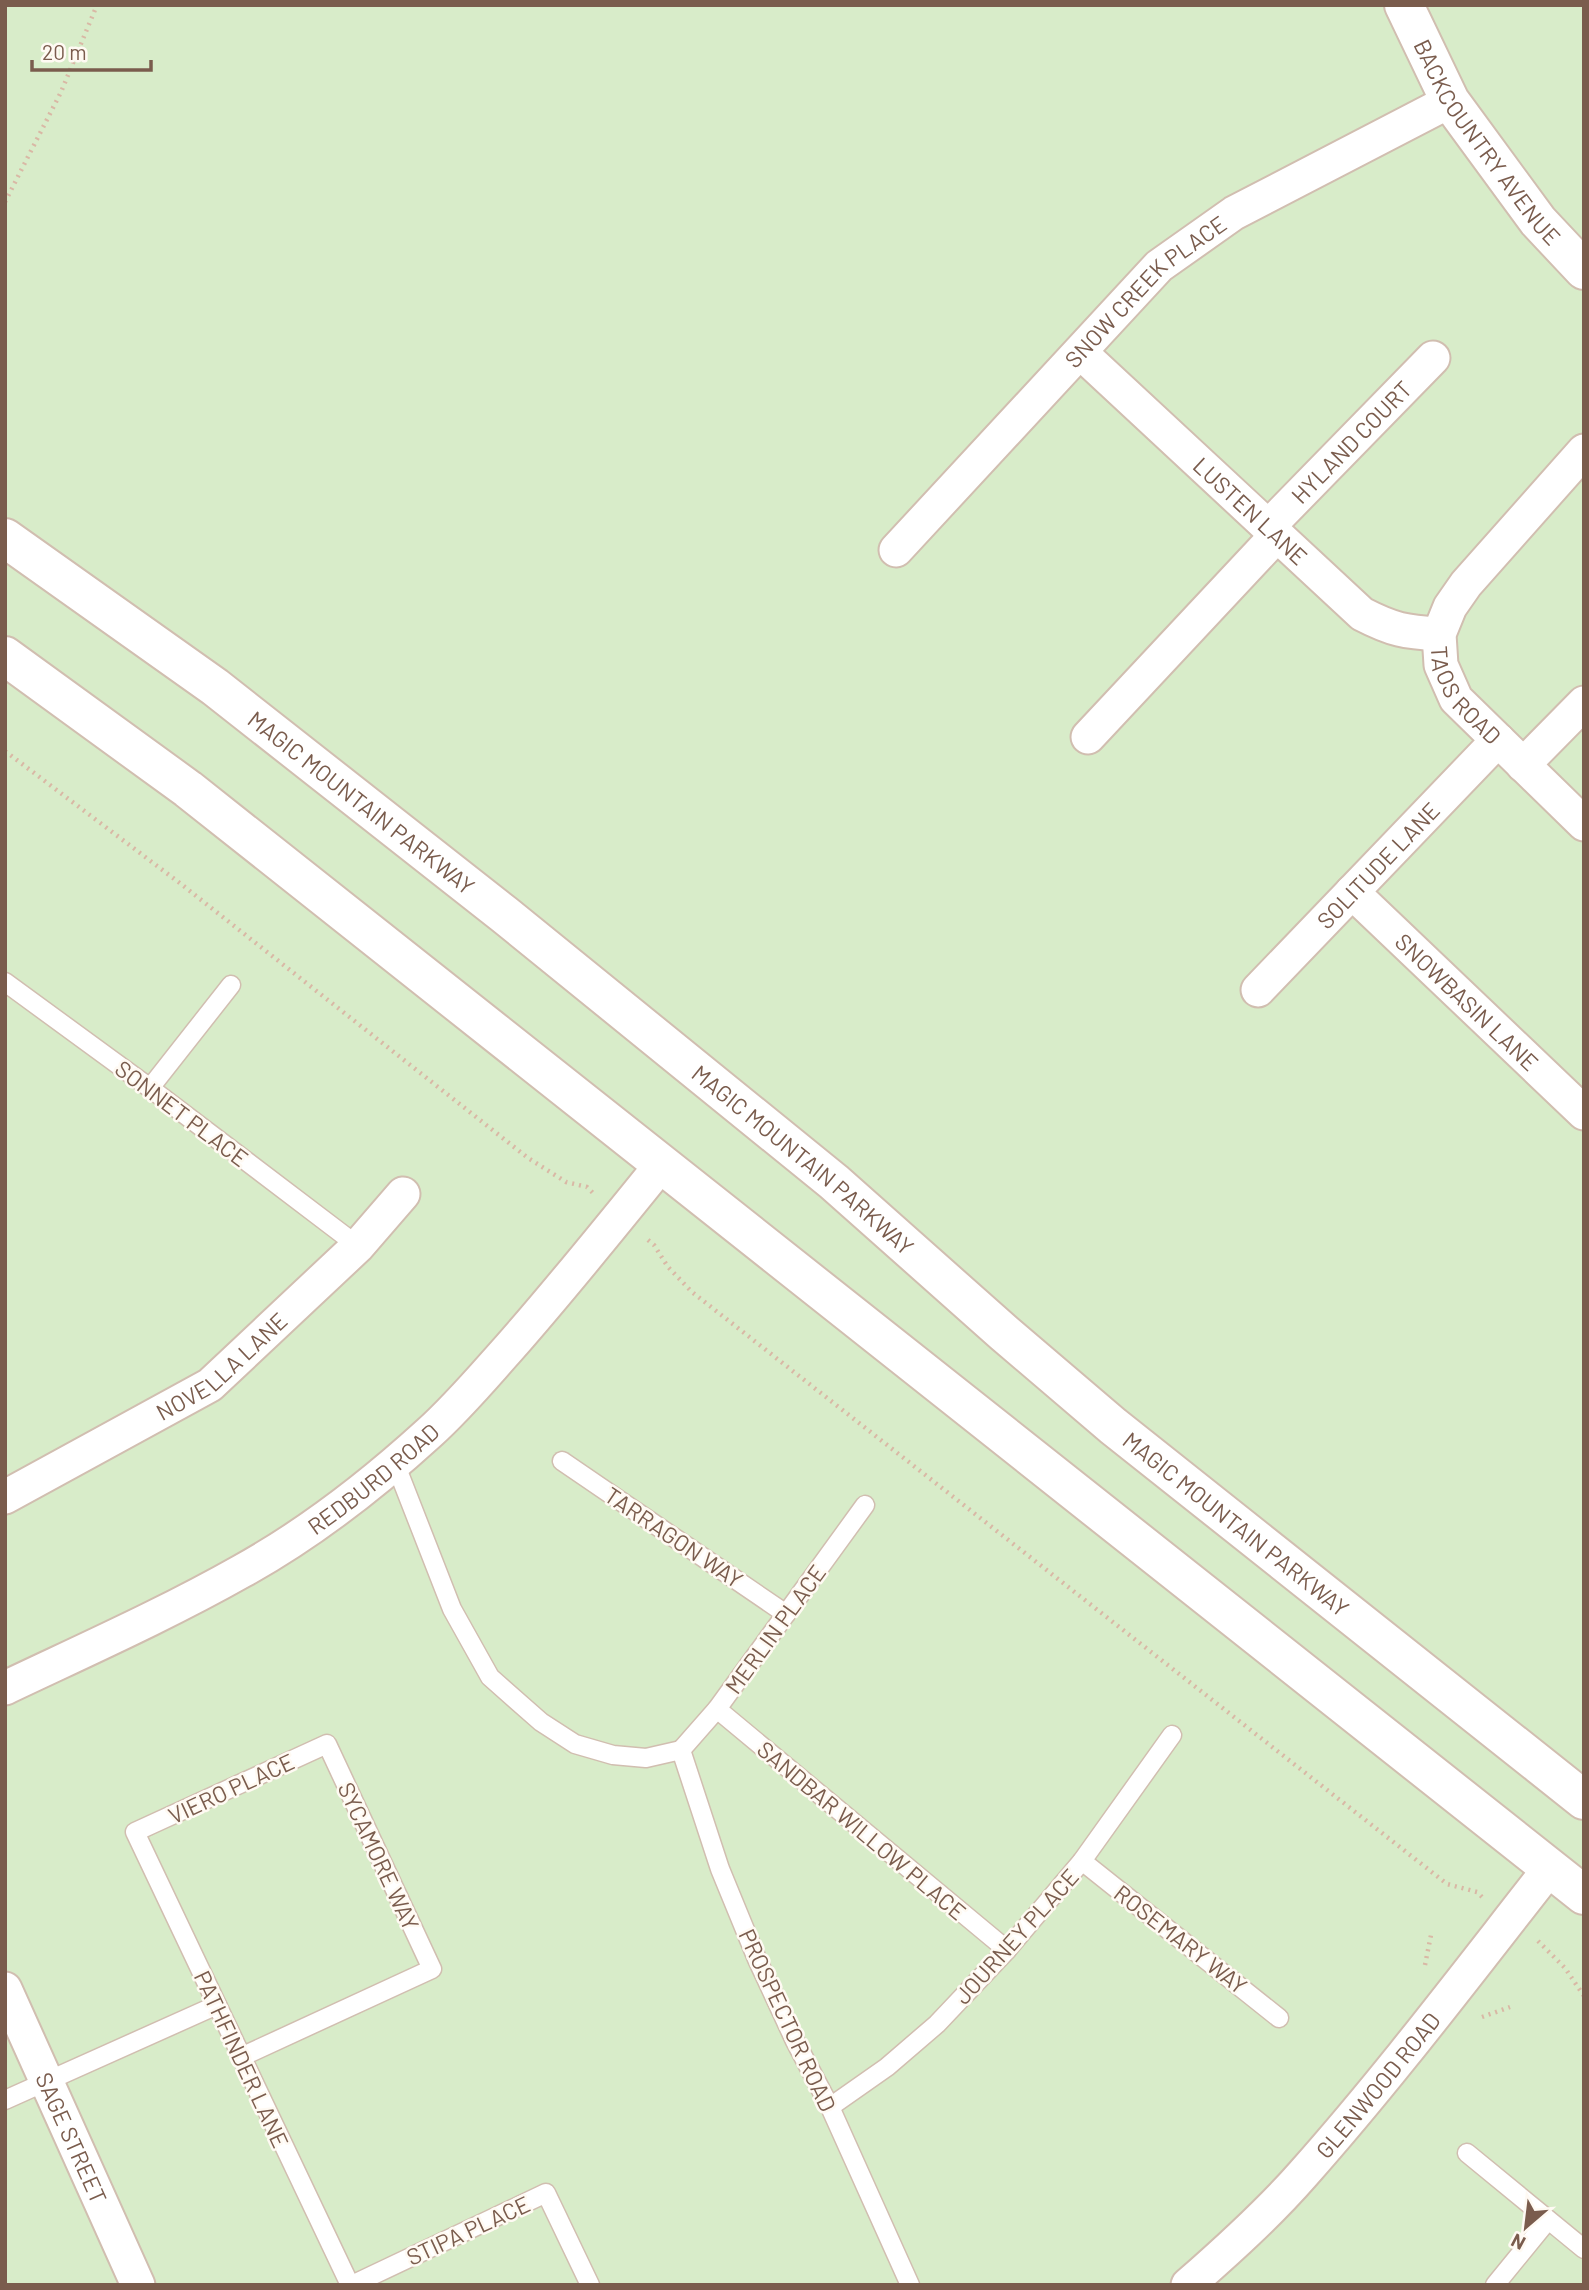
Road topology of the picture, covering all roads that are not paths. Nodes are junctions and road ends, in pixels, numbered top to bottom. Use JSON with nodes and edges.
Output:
{"nodes":[{"id":1,"x":1404,"y":5,"type":"edge"},
{"id":2,"x":1450,"y":101,"type":"junction"},
{"id":3,"x":1584,"y":270,"type":"edge"},
{"id":4,"x":1080,"y":352,"type":"junction"},
{"id":5,"x":1433,"y":358,"type":"dead end"},
{"id":6,"x":1584,"y":451,"type":"edge"},
{"id":7,"x":1273,"y":531,"type":"junction"},
{"id":8,"x":5,"y":538,"type":"edge"},
{"id":9,"x":896,"y":550,"type":"dead end"},
{"id":10,"x":1440,"y":634,"type":"junction"},
{"id":11,"x":5,"y":656,"type":"edge"},
{"id":12,"x":1584,"y":703,"type":"edge"},
{"id":13,"x":1088,"y":737,"type":"dead end"},
{"id":14,"x":1498,"y":740,"type":"junction"},
{"id":15,"x":1523,"y":765,"type":"junction"},
{"id":16,"x":1584,"y":824,"type":"edge"},
{"id":17,"x":1352,"y":892,"type":"junction"},
{"id":18,"x":5,"y":982,"type":"edge"},
{"id":19,"x":231,"y":985,"type":"dead end"},
{"id":20,"x":1258,"y":990,"type":"dead end"},
{"id":21,"x":150,"y":1088,"type":"junction"},
{"id":22,"x":1584,"y":1113,"type":"edge"},
{"id":23,"x":661,"y":1165,"type":"junction"},
{"id":24,"x":403,"y":1194,"type":"dead end"},
{"id":25,"x":358,"y":1246,"type":"junction"},
{"id":26,"x":562,"y":1461,"type":"dead end"},
{"id":27,"x":395,"y":1463,"type":"junction"},
{"id":28,"x":12,"y":1485,"type":"edge"},
{"id":29,"x":865,"y":1506,"type":"dead end"},
{"id":30,"x":786,"y":1614,"type":"junction"},
{"id":31,"x":5,"y":1688,"type":"edge"},
{"id":32,"x":717,"y":1709,"type":"junction"},
{"id":33,"x":1172,"y":1735,"type":"dead end"},
{"id":34,"x":327,"y":1744,"type":"joint"},
{"id":35,"x":681,"y":1750,"type":"junction"},
{"id":36,"x":1584,"y":1800,"type":"edge"},
{"id":37,"x":135,"y":1832,"type":"joint"},
{"id":38,"x":1082,"y":1861,"type":"junction"},
{"id":39,"x":1550,"y":1868,"type":"junction"},
{"id":40,"x":1584,"y":1895,"type":"edge"},
{"id":41,"x":1007,"y":1950,"type":"junction"},
{"id":42,"x":5,"y":1989,"type":"edge"},
{"id":43,"x":217,"y":2006,"type":"junction"},
{"id":44,"x":1279,"y":2018,"type":"dead end"},
{"id":45,"x":241,"y":2057,"type":"junction"},
{"id":46,"x":48,"y":2081,"type":"junction"},
{"id":47,"x":5,"y":2100,"type":"edge"},
{"id":48,"x":830,"y":2107,"type":"junction"},
{"id":49,"x":1467,"y":2154,"type":"dead end"},
{"id":50,"x":1548,"y":2220,"type":"junction"},
{"id":51,"x":1584,"y":2249,"type":"edge"},
{"id":52,"x":138,"y":2285,"type":"edge"},
{"id":53,"x":351,"y":2285,"type":"edge"},
{"id":54,"x":590,"y":2285,"type":"edge"},
{"id":55,"x":910,"y":2285,"type":"edge"},
{"id":56,"x":1188,"y":2285,"type":"edge"},
{"id":57,"x":1495,"y":2285,"type":"edge"}],
"edges":[{"from":1,"to":2,"type":"street","name":"BACKCOUNTRY AVENUE"},
{"from":2,"to":3,"type":"street","name":"BACKCOUNTRY AVENUE"},
{"from":2,"to":4,"type":"street","name":"SNOW CREEK PLACE"},
{"from":4,"to":7,"type":"street","name":"LUSTEN LANE"},
{"from":4,"to":9,"type":"street","name":"SNOW CREEK PLACE"},
{"from":5,"to":7,"type":"street","name":"HYLAND COURT"},
{"from":6,"to":10,"type":"street","name":"TAOS ROAD"},
{"from":7,"to":10,"type":"street","name":"LUSTEN LANE"},
{"from":7,"to":13,"type":"street","name":"HYLAND COURT"},
{"from":8,"to":36,"type":"street","name":"MAGIC MOUNTAIN PARKWAY"},
{"from":10,"to":14,"type":"street","name":"TAOS ROAD"},
{"from":11,"to":23,"type":"street"},
{"from":12,"to":15,"type":"street"},
{"from":14,"to":15,"type":"street","name":"TAOS ROAD"},
{"from":14,"to":17,"type":"street","name":"SOLITUDE LANE"},
{"from":15,"to":16,"type":"street","name":"TAOS ROAD"},
{"from":17,"to":20,"type":"street","name":"SOLITUDE LANE"},
{"from":17,"to":22,"type":"street","name":"SNOWBASIN LANE"},
{"from":18,"to":21,"type":"lane","name":"SONNET PLACE"},
{"from":19,"to":21,"type":"lane"},
{"from":21,"to":25,"type":"lane","name":"SONNET PLACE"},
{"from":23,"to":27,"type":"street","name":"REDBURD ROAD"},
{"from":23,"to":39,"type":"street"},
{"from":24,"to":25,"type":"street","name":"NOVELLA LANE"},
{"from":25,"to":28,"type":"street","name":"NOVELLA LANE"},
{"from":26,"to":30,"type":"lane","name":"TARRAGON WAY"},
{"from":27,"to":31,"type":"street","name":"REDBURD ROAD"},
{"from":27,"to":35,"type":"lane"},
{"from":29,"to":30,"type":"lane","name":"MERLIN PLACE"},
{"from":30,"to":32,"type":"lane","name":"MERLIN PLACE"},
{"from":32,"to":35,"type":"lane","name":"MERLIN PLACE"},
{"from":32,"to":41,"type":"lane","name":"SANDBAR WILLOW PLACE"},
{"from":33,"to":38,"type":"lane","name":"JOURNEY PLACE"},
{"from":34,"to":37,"type":"lane","name":"VIERO PLACE"},
{"from":34,"to":45,"type":"lane","name":"SYCAMORE WAY"},
{"from":35,"to":48,"type":"lane","name":"PROSPECTOR ROAD"},
{"from":37,"to":43,"type":"lane","name":"PATHFINDER LANE"},
{"from":38,"to":41,"type":"lane","name":"JOURNEY PLACE"},
{"from":38,"to":44,"type":"lane","name":"ROSEMARY WAY"},
{"from":39,"to":40,"type":"street"},
{"from":39,"to":56,"type":"street","name":"GLENWOOD ROAD"},
{"from":41,"to":48,"type":"lane","name":"JOURNEY PLACE"},
{"from":42,"to":46,"type":"street","name":"SAGE STREET"},
{"from":43,"to":45,"type":"lane","name":"PATHFINDER LANE"},
{"from":43,"to":46,"type":"lane"},
{"from":45,"to":53,"type":"lane","name":"PATHFINDER LANE"},
{"from":46,"to":47,"type":"lane"},
{"from":46,"to":52,"type":"street","name":"SAGE STREET"},
{"from":48,"to":55,"type":"lane","name":"PROSPECTOR ROAD"},
{"from":49,"to":50,"type":"lane"},
{"from":50,"to":51,"type":"lane"},
{"from":50,"to":57,"type":"lane"},
{"from":53,"to":54,"type":"lane","name":"STIPA PLACE"}]}
